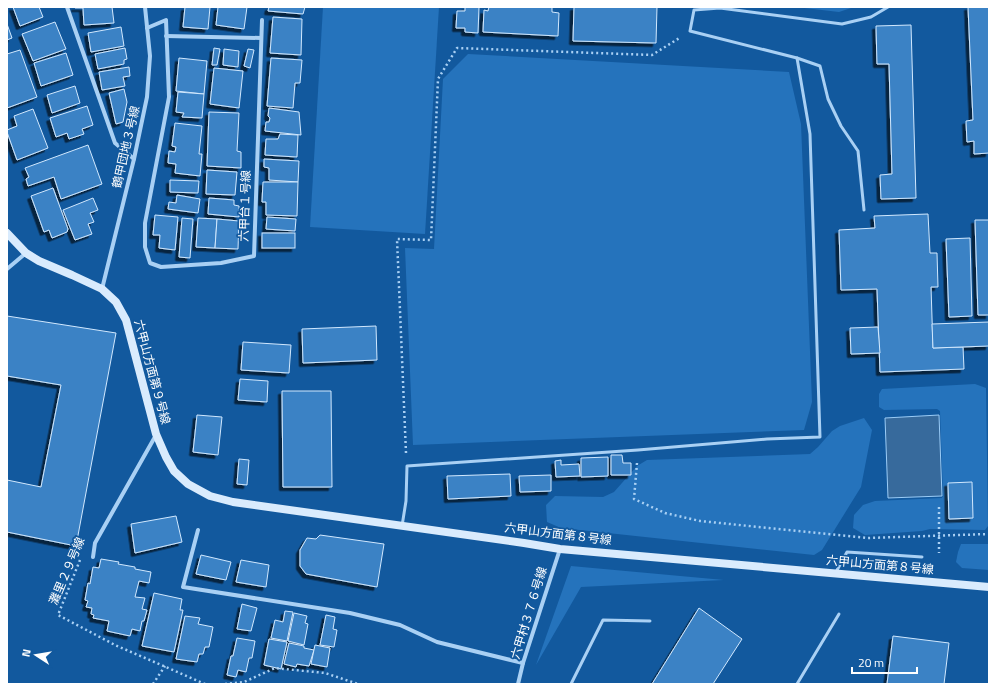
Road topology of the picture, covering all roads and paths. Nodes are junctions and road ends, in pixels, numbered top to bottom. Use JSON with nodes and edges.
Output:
{"nodes":[{"id":1,"x":67,"y":7,"type":"edge"},
{"id":2,"x":145,"y":7,"type":"edge"},
{"id":3,"x":888,"y":7,"type":"edge"},
{"id":4,"x":262,"y":20,"type":"dead end"},
{"id":5,"x":147,"y":28,"type":"junction"},
{"id":6,"x":690,"y":31,"type":"junction"},
{"id":7,"x":166,"y":36,"type":"junction"},
{"id":8,"x":262,"y":38,"type":"junction"},
{"id":9,"x":798,"y":58,"type":"junction"},
{"id":10,"x":134,"y":159,"type":"junction"},
{"id":11,"x":864,"y":210,"type":"dead end"},
{"id":12,"x":7,"y":233,"type":"edge"},
{"id":13,"x":26,"y":253,"type":"junction"},
{"id":14,"x":7,"y":269,"type":"edge"},
{"id":15,"x":102,"y":289,"type":"junction"},
{"id":16,"x":156,"y":434,"type":"junction"},
{"id":17,"x":638,"y":450,"type":"junction"},
{"id":18,"x":407,"y":466,"type":"junction"},
{"id":19,"x":939,"y":507,"type":"dead end"},
{"id":20,"x":402,"y":526,"type":"junction"},
{"id":21,"x":198,"y":530,"type":"dead end"},
{"id":22,"x":989,"y":534,"type":"edge"},
{"id":23,"x":939,"y":535,"type":"junction"},
{"id":24,"x":560,"y":549,"type":"junction"},
{"id":25,"x":939,"y":553,"type":"dead end"},
{"id":26,"x":81,"y":557,"type":"dead end"},
{"id":27,"x":922,"y":557,"type":"dead end"},
{"id":28,"x":92,"y":558,"type":"dead end"},
{"id":29,"x":835,"y":574,"type":"junction"},
{"id":30,"x":989,"y":587,"type":"edge"},
{"id":31,"x":839,"y":614,"type":"dead end"},
{"id":32,"x":650,"y":621,"type":"dead end"},
{"id":33,"x":523,"y":663,"type":"junction"},
{"id":34,"x":165,"y":666,"type":"junction"},
{"id":35,"x":154,"y":684,"type":"edge"},
{"id":36,"x":205,"y":684,"type":"edge"},
{"id":37,"x":226,"y":684,"type":"edge"},
{"id":38,"x":358,"y":684,"type":"edge"},
{"id":39,"x":518,"y":684,"type":"edge"},
{"id":40,"x":571,"y":684,"type":"edge"},
{"id":41,"x":797,"y":684,"type":"edge"}],
"edges":[{"from":1,"to":10,"type":"street"},
{"from":2,"to":5,"type":"street","name":"鶴甲団地３号線"},
{"from":3,"to":6,"type":"lane"},
{"from":4,"to":8,"type":"street","name":"六甲台１号線"},
{"from":5,"to":7,"type":"street","name":"六甲台１号線"},
{"from":5,"to":10,"type":"street","name":"鶴甲団地３号線"},
{"from":6,"to":9,"type":"lane"},
{"from":6,"to":18,"type":"path"},
{"from":7,"to":8,"type":"street"},
{"from":7,"to":8,"type":"street","name":"六甲台１号線"},
{"from":9,"to":11,"type":"lane"},
{"from":9,"to":17,"type":"lane"},
{"from":10,"to":15,"type":"street","name":"鶴甲団地３号線"},
{"from":12,"to":13,"type":"street","name":"六甲山方面第９号線"},
{"from":13,"to":14,"type":"street"},
{"from":13,"to":15,"type":"street","name":"六甲山方面第９号線"},
{"from":15,"to":16,"type":"street","name":"六甲山方面第９号線"},
{"from":16,"to":20,"type":"street","name":"六甲山方面第８号線"},
{"from":16,"to":28,"type":"street"},
{"from":17,"to":18,"type":"lane"},
{"from":17,"to":23,"type":"path"},
{"from":18,"to":20,"type":"lane"},
{"from":19,"to":23,"type":"path"},
{"from":20,"to":24,"type":"street","name":"六甲山方面第８号線"},
{"from":21,"to":33,"type":"street"},
{"from":22,"to":23,"type":"path"},
{"from":23,"to":25,"type":"path"},
{"from":24,"to":29,"type":"street","name":"六甲山方面第８号線"},
{"from":24,"to":33,"type":"street","name":"六甲村３７６号線"},
{"from":26,"to":34,"type":"path","name":"灘里２９号線"},
{"from":27,"to":29,"type":"lane"},
{"from":29,"to":30,"type":"street","name":"六甲山方面第８号線"},
{"from":31,"to":41,"type":"lane"},
{"from":32,"to":40,"type":"lane"},
{"from":33,"to":39,"type":"street","name":"六甲村３７６号線"},
{"from":34,"to":35,"type":"path"},
{"from":34,"to":36,"type":"path","name":"灘里２９号線"},
{"from":37,"to":38,"type":"path"}]}
